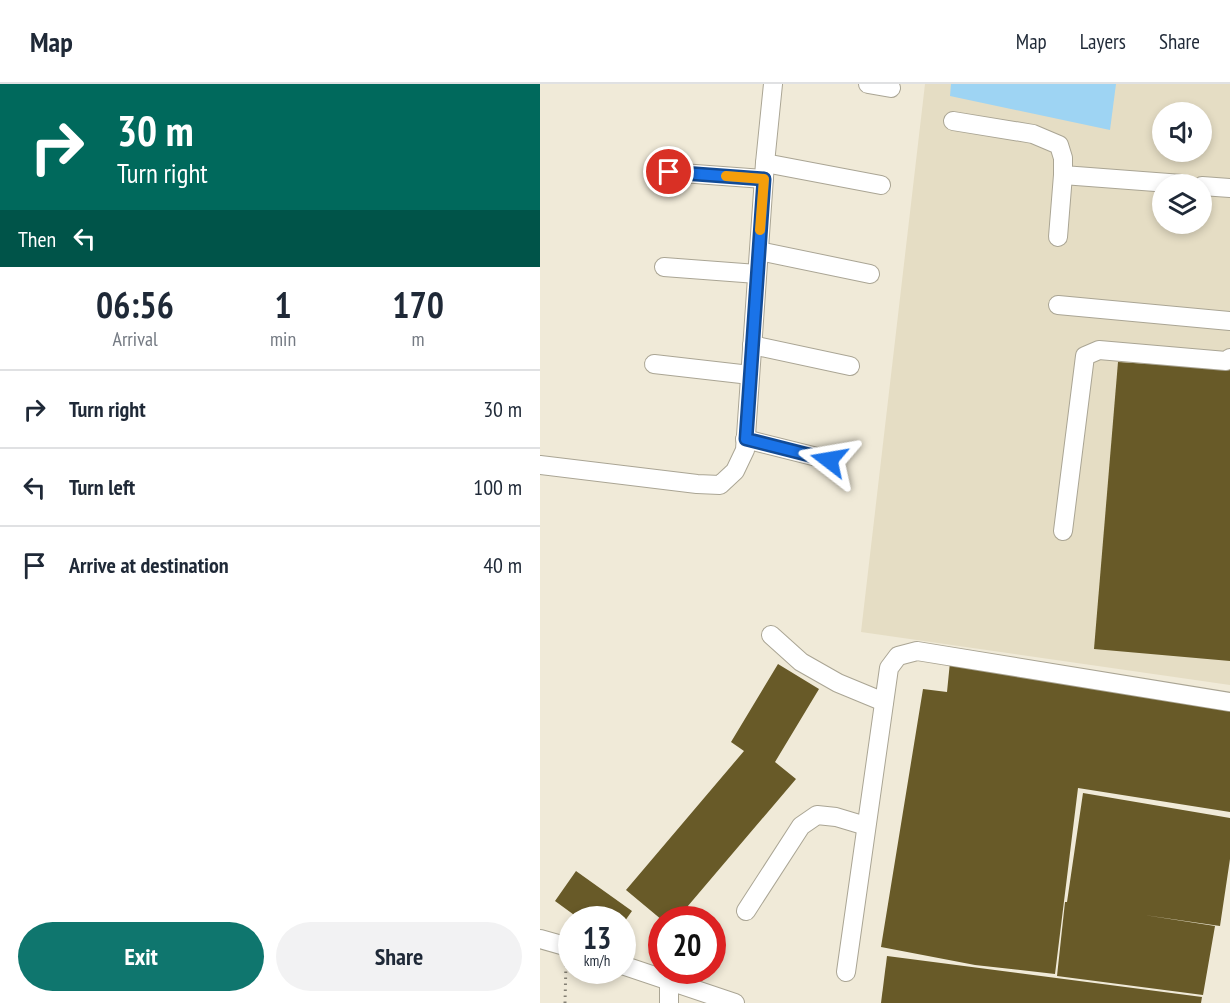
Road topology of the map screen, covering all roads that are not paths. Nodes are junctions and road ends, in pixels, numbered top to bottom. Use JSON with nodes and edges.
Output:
{"nodes":[{"id":1,"x":760,"y":84,"type":"edge"},
{"id":2,"x":773,"y":84,"type":"edge"},
{"id":3,"x":868,"y":84,"type":"edge"},
{"id":4,"x":891,"y":87,"type":"dead end"},
{"id":5,"x":953,"y":121,"type":"dead end"},
{"id":6,"x":765,"y":171,"type":"junction"},
{"id":7,"x":669,"y":172,"type":"dead end"},
{"id":8,"x":1063,"y":175,"type":"junction"},
{"id":9,"x":1152,"y":182,"type":"edge"},
{"id":10,"x":881,"y":185,"type":"dead end"},
{"id":11,"x":1212,"y":187,"type":"edge"},
{"id":12,"x":1230,"y":188,"type":"edge"},
{"id":13,"x":1058,"y":237,"type":"dead end"},
{"id":14,"x":759,"y":251,"type":"junction"},
{"id":15,"x":664,"y":267,"type":"dead end"},
{"id":16,"x":757,"y":274,"type":"junction"},
{"id":17,"x":870,"y":274,"type":"dead end"},
{"id":18,"x":1058,"y":305,"type":"dead end"},
{"id":19,"x":1230,"y":321,"type":"edge"},
{"id":20,"x":752,"y":345,"type":"junction"},
{"id":21,"x":1230,"y":358,"type":"edge"},
{"id":22,"x":654,"y":364,"type":"dead end"},
{"id":23,"x":850,"y":366,"type":"dead end"},
{"id":24,"x":750,"y":375,"type":"junction"},
{"id":25,"x":746,"y":439,"type":"junction"},
{"id":26,"x":829,"y":460,"type":"dead end"},
{"id":27,"x":540,"y":465,"type":"edge"},
{"id":28,"x":1063,"y":531,"type":"dead end"},
{"id":29,"x":771,"y":635,"type":"dead end"},
{"id":30,"x":884,"y":702,"type":"junction"},
{"id":31,"x":1230,"y":702,"type":"edge"},
{"id":32,"x":866,"y":826,"type":"junction"},
{"id":33,"x":746,"y":911,"type":"dead end"},
{"id":34,"x":540,"y":939,"type":"edge"},
{"id":35,"x":558,"y":944,"type":"edge"},
{"id":36,"x":846,"y":972,"type":"dead end"},
{"id":37,"x":669,"y":984,"type":"edge"},
{"id":38,"x":678,"y":984,"type":"edge"},
{"id":39,"x":669,"y":1003,"type":"edge"},
{"id":40,"x":735,"y":1003,"type":"edge"}],
"edges":[{"from":1,"to":2,"type":"street"},
{"from":2,"to":6,"type":"street"},
{"from":3,"to":4,"type":"street"},
{"from":5,"to":8,"type":"street"},
{"from":6,"to":7,"type":"street"},
{"from":6,"to":10,"type":"street"},
{"from":6,"to":14,"type":"street"},
{"from":8,"to":9,"type":"street"},
{"from":8,"to":13,"type":"street"},
{"from":11,"to":12,"type":"street"},
{"from":14,"to":16,"type":"street"},
{"from":14,"to":17,"type":"street"},
{"from":15,"to":16,"type":"street"},
{"from":16,"to":20,"type":"street"},
{"from":18,"to":19,"type":"street"},
{"from":20,"to":23,"type":"street"},
{"from":20,"to":24,"type":"street"},
{"from":21,"to":28,"type":"street"},
{"from":22,"to":24,"type":"street"},
{"from":24,"to":25,"type":"street"},
{"from":25,"to":26,"type":"street"},
{"from":25,"to":27,"type":"street"},
{"from":29,"to":30,"type":"street"},
{"from":30,"to":31,"type":"street"},
{"from":30,"to":32,"type":"street"},
{"from":32,"to":33,"type":"street"},
{"from":32,"to":36,"type":"street"},
{"from":34,"to":35,"type":"street"},
{"from":37,"to":39,"type":"street"},
{"from":38,"to":40,"type":"street"}]}
